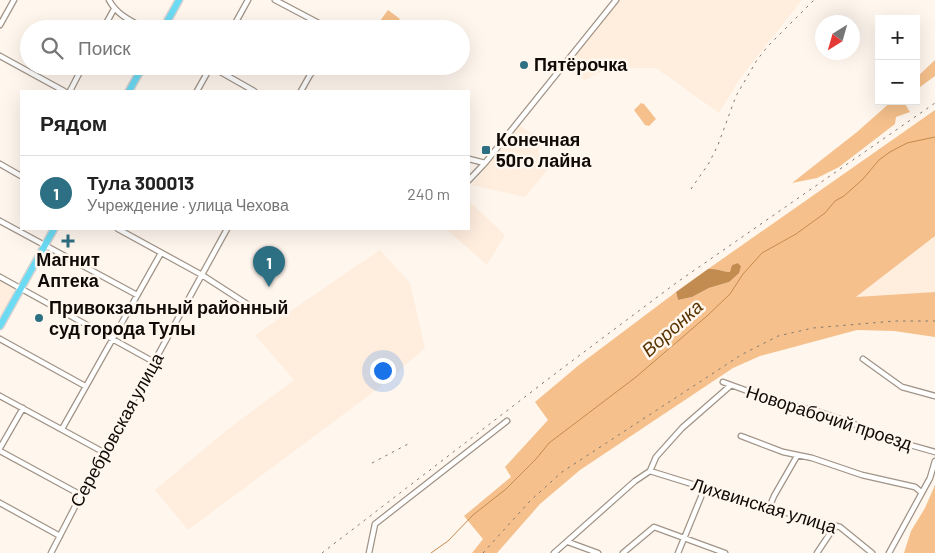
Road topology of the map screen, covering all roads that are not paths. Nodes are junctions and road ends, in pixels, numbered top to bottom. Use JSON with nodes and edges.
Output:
{"nodes":[{"id":1,"x":15,"y":0,"type":"edge"},
{"id":2,"x":109,"y":0,"type":"edge"},
{"id":3,"x":179,"y":0,"type":"edge"},
{"id":4,"x":248,"y":0,"type":"edge"},
{"id":5,"x":275,"y":0,"type":"edge"},
{"id":6,"x":616,"y":0,"type":"edge"},
{"id":7,"x":114,"y":9,"type":"junction"},
{"id":8,"x":108,"y":20,"type":"edge"},
{"id":9,"x":130,"y":20,"type":"edge"},
{"id":10,"x":169,"y":20,"type":"edge"},
{"id":11,"x":238,"y":20,"type":"edge"},
{"id":12,"x":313,"y":20,"type":"edge"},
{"id":13,"x":0,"y":25,"type":"edge"},
{"id":14,"x":0,"y":56,"type":"edge"},
{"id":15,"x":20,"y":67,"type":"edge"},
{"id":16,"x":35,"y":75,"type":"edge"},
{"id":17,"x":78,"y":75,"type":"edge"},
{"id":18,"x":138,"y":75,"type":"edge"},
{"id":19,"x":207,"y":75,"type":"edge"},
{"id":20,"x":224,"y":75,"type":"edge"},
{"id":21,"x":310,"y":75,"type":"edge"},
{"id":22,"x":62,"y":90,"type":"edge"},
{"id":23,"x":71,"y":90,"type":"edge"},
{"id":24,"x":130,"y":90,"type":"edge"},
{"id":25,"x":199,"y":90,"type":"edge"},
{"id":26,"x":248,"y":90,"type":"edge"},
{"id":27,"x":302,"y":90,"type":"edge"},
{"id":28,"x":470,"y":159,"type":"edge"},
{"id":29,"x":485,"y":163,"type":"junction"},
{"id":30,"x":0,"y":164,"type":"edge"},
{"id":31,"x":20,"y":175,"type":"edge"},
{"id":32,"x":470,"y":179,"type":"edge"},
{"id":33,"x":0,"y":221,"type":"edge"},
{"id":34,"x":54,"y":230,"type":"edge"},
{"id":35,"x":122,"y":230,"type":"edge"},
{"id":36,"x":226,"y":230,"type":"edge"},
{"id":37,"x":46,"y":245,"type":"junction"},
{"id":38,"x":161,"y":253,"type":"junction"},
{"id":39,"x":202,"y":275,"type":"junction"},
{"id":40,"x":0,"y":277,"type":"edge"},
{"id":41,"x":22,"y":289,"type":"junction"},
{"id":42,"x":137,"y":295,"type":"junction"},
{"id":43,"x":250,"y":306,"type":"dead end"},
{"id":44,"x":0,"y":326,"type":"edge"},
{"id":45,"x":0,"y":339,"type":"edge"},
{"id":46,"x":112,"y":339,"type":"junction"},
{"id":47,"x":863,"y":359,"type":"dead end"},
{"id":48,"x":154,"y":362,"type":"junction"},
{"id":49,"x":723,"y":382,"type":"dead end"},
{"id":50,"x":85,"y":386,"type":"junction"},
{"id":51,"x":730,"y":386,"type":"junction"},
{"id":52,"x":0,"y":396,"type":"edge"},
{"id":53,"x":935,"y":396,"type":"edge"},
{"id":54,"x":23,"y":408,"type":"junction"},
{"id":55,"x":507,"y":421,"type":"dead end"},
{"id":56,"x":62,"y":429,"type":"junction"},
{"id":57,"x":741,"y":436,"type":"dead end"},
{"id":58,"x":0,"y":450,"type":"edge"},
{"id":59,"x":935,"y":452,"type":"edge"},
{"id":60,"x":105,"y":453,"type":"junction"},
{"id":61,"x":797,"y":456,"type":"junction"},
{"id":62,"x":935,"y":461,"type":"edge"},
{"id":63,"x":650,"y":471,"type":"junction"},
{"id":64,"x":932,"y":478,"type":"edge"},
{"id":65,"x":703,"y":488,"type":"junction"},
{"id":66,"x":922,"y":492,"type":"junction"},
{"id":67,"x":81,"y":494,"type":"junction"},
{"id":68,"x":0,"y":503,"type":"edge"},
{"id":69,"x":769,"y":508,"type":"junction"},
{"id":70,"x":835,"y":526,"type":"junction"},
{"id":71,"x":60,"y":536,"type":"junction"},
{"id":72,"x":684,"y":537,"type":"junction"},
{"id":73,"x":568,"y":542,"type":"junction"},
{"id":74,"x":51,"y":553,"type":"edge"},
{"id":75,"x":369,"y":553,"type":"edge"},
{"id":76,"x":554,"y":553,"type":"edge"},
{"id":77,"x":598,"y":553,"type":"edge"},
{"id":78,"x":623,"y":553,"type":"edge"},
{"id":79,"x":678,"y":553,"type":"edge"},
{"id":80,"x":725,"y":553,"type":"edge"},
{"id":81,"x":817,"y":553,"type":"edge"},
{"id":82,"x":872,"y":553,"type":"edge"},
{"id":83,"x":889,"y":553,"type":"edge"}],
"edges":[{"from":1,"to":13,"type":"street"},
{"from":2,"to":7,"type":"street"},
{"from":3,"to":10,"type":"main road"},
{"from":4,"to":11,"type":"street"},
{"from":5,"to":12,"type":"street"},
{"from":6,"to":29,"type":"street"},
{"from":7,"to":8,"type":"street"},
{"from":7,"to":9,"type":"street"},
{"from":14,"to":15,"type":"street"},
{"from":16,"to":22,"type":"street"},
{"from":17,"to":23,"type":"street"},
{"from":18,"to":24,"type":"main road"},
{"from":19,"to":25,"type":"street"},
{"from":20,"to":26,"type":"street"},
{"from":21,"to":27,"type":"street"},
{"from":28,"to":29,"type":"street"},
{"from":29,"to":32,"type":"street"},
{"from":30,"to":31,"type":"street"},
{"from":33,"to":37,"type":"street"},
{"from":34,"to":37,"type":"main road"},
{"from":35,"to":38,"type":"street"},
{"from":36,"to":39,"type":"street","name":"Серебровская улица"},
{"from":37,"to":41,"type":"main road"},
{"from":37,"to":42,"type":"street"},
{"from":38,"to":39,"type":"street"},
{"from":38,"to":42,"type":"street"},
{"from":39,"to":43,"type":"street"},
{"from":39,"to":48,"type":"street","name":"Серебровская улица"},
{"from":40,"to":41,"type":"street"},
{"from":41,"to":44,"type":"main road"},
{"from":41,"to":46,"type":"street"},
{"from":42,"to":46,"type":"street"},
{"from":45,"to":50,"type":"street"},
{"from":46,"to":48,"type":"street"},
{"from":46,"to":50,"type":"street"},
{"from":47,"to":53,"type":"street"},
{"from":48,"to":60,"type":"street","name":"Серебровская улица"},
{"from":49,"to":51,"type":"street","name":"Новорабочий проезд"},
{"from":50,"to":56,"type":"street"},
{"from":51,"to":59,"type":"street","name":"Новорабочий проезд"},
{"from":51,"to":63,"type":"street"},
{"from":52,"to":54,"type":"street"},
{"from":54,"to":56,"type":"street"},
{"from":54,"to":58,"type":"street"},
{"from":55,"to":75,"type":"street"},
{"from":56,"to":60,"type":"street"},
{"from":57,"to":61,"type":"street"},
{"from":58,"to":67,"type":"street"},
{"from":60,"to":67,"type":"street","name":"Серебровская улица"},
{"from":61,"to":66,"type":"street"},
{"from":61,"to":69,"type":"street"},
{"from":62,"to":64,"type":"street"},
{"from":63,"to":65,"type":"street","name":"Лихвинская улица"},
{"from":63,"to":73,"type":"street"},
{"from":64,"to":66,"type":"street"},
{"from":65,"to":69,"type":"street","name":"Лихвинская улица"},
{"from":65,"to":72,"type":"street"},
{"from":66,"to":83,"type":"street"},
{"from":67,"to":71,"type":"street","name":"Серебровская улица"},
{"from":68,"to":71,"type":"street"},
{"from":69,"to":70,"type":"street","name":"Лихвинская улица"},
{"from":70,"to":81,"type":"street"},
{"from":70,"to":82,"type":"street","name":"Лихвинская улица"},
{"from":71,"to":74,"type":"street","name":"Серебровская улица"},
{"from":72,"to":78,"type":"street"},
{"from":72,"to":79,"type":"street"},
{"from":72,"to":80,"type":"street"},
{"from":73,"to":76,"type":"street"},
{"from":73,"to":77,"type":"street"}]}
